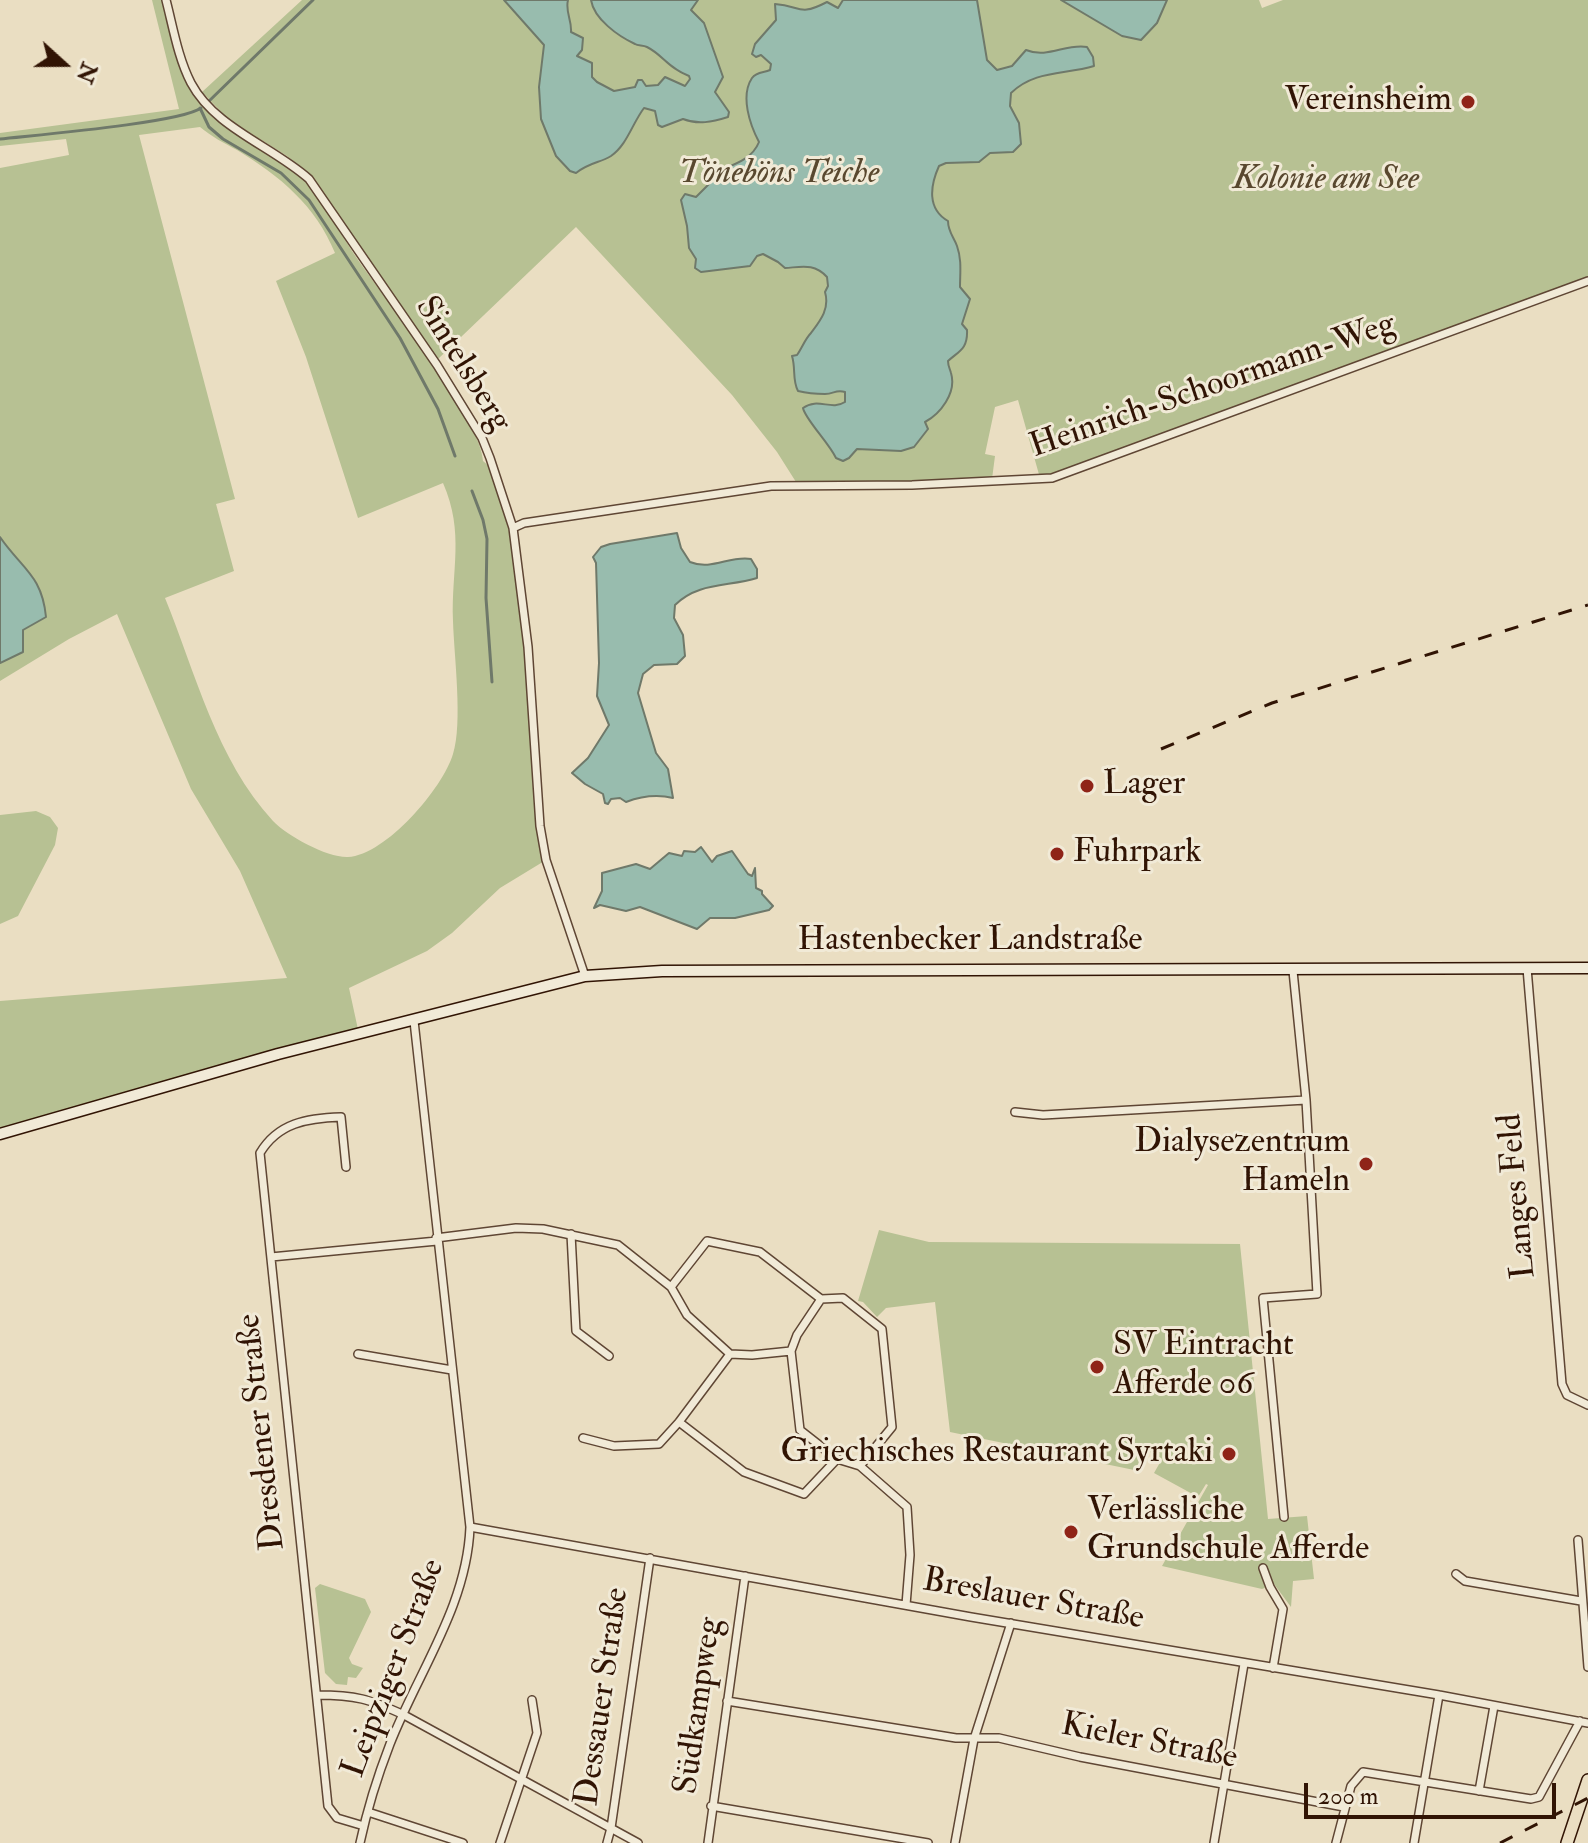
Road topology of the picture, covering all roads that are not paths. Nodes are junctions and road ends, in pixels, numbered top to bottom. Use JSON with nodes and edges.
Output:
{"nodes":[{"id":1,"x":166,"y":0,"type":"edge"},
{"id":2,"x":1588,"y":281,"type":"edge"},
{"id":3,"x":513,"y":528,"type":"junction"},
{"id":4,"x":1527,"y":968,"type":"junction"},
{"id":5,"x":1588,"y":968,"type":"edge"},
{"id":6,"x":1293,"y":971,"type":"junction"},
{"id":7,"x":585,"y":976,"type":"junction"},
{"id":8,"x":414,"y":1021,"type":"junction"},
{"id":9,"x":1306,"y":1100,"type":"junction"},
{"id":10,"x":1015,"y":1112,"type":"dead end"},
{"id":11,"x":0,"y":1134,"type":"edge"},
{"id":12,"x":346,"y":1167,"type":"dead end"},
{"id":13,"x":571,"y":1234,"type":"junction"},
{"id":14,"x":436,"y":1239,"type":"junction"},
{"id":15,"x":271,"y":1257,"type":"junction"},
{"id":16,"x":671,"y":1287,"type":"junction"},
{"id":17,"x":821,"y":1299,"type":"junction"},
{"id":18,"x":791,"y":1351,"type":"junction"},
{"id":19,"x":358,"y":1354,"type":"dead end"},
{"id":20,"x":730,"y":1354,"type":"junction"},
{"id":21,"x":609,"y":1356,"type":"dead end"},
{"id":22,"x":452,"y":1370,"type":"junction"},
{"id":23,"x":1588,"y":1405,"type":"edge"},
{"id":24,"x":679,"y":1422,"type":"junction"},
{"id":25,"x":583,"y":1438,"type":"dead end"},
{"id":26,"x":837,"y":1459,"type":"junction"},
{"id":27,"x":860,"y":1466,"type":"junction"},
{"id":28,"x":1284,"y":1517,"type":"dead end"},
{"id":29,"x":470,"y":1527,"type":"junction"},
{"id":30,"x":1578,"y":1540,"type":"dead end"},
{"id":31,"x":650,"y":1558,"type":"junction"},
{"id":32,"x":1263,"y":1568,"type":"dead end"},
{"id":33,"x":1456,"y":1574,"type":"dead end"},
{"id":34,"x":745,"y":1576,"type":"junction"},
{"id":35,"x":1581,"y":1601,"type":"junction"},
{"id":36,"x":906,"y":1605,"type":"junction"},
{"id":37,"x":1011,"y":1623,"type":"junction"},
{"id":38,"x":1244,"y":1664,"type":"junction"},
{"id":39,"x":1588,"y":1667,"type":"edge"},
{"id":40,"x":1273,"y":1668,"type":"junction"},
{"id":41,"x":317,"y":1695,"type":"junction"},
{"id":42,"x":1439,"y":1695,"type":"junction"},
{"id":43,"x":532,"y":1700,"type":"dead end"},
{"id":44,"x":727,"y":1701,"type":"junction"},
{"id":45,"x":1494,"y":1706,"type":"junction"},
{"id":46,"x":404,"y":1715,"type":"junction"},
{"id":47,"x":1586,"y":1720,"type":"edge"},
{"id":48,"x":974,"y":1739,"type":"junction"},
{"id":49,"x":522,"y":1779,"type":"junction"},
{"id":50,"x":1588,"y":1780,"type":"edge"},
{"id":51,"x":1424,"y":1781,"type":"junction"},
{"id":52,"x":1224,"y":1784,"type":"junction"},
{"id":53,"x":1479,"y":1791,"type":"junction"},
{"id":54,"x":711,"y":1806,"type":"junction"},
{"id":55,"x":1344,"y":1807,"type":"junction"},
{"id":56,"x":368,"y":1812,"type":"junction"},
{"id":57,"x":364,"y":1826,"type":"junction"},
{"id":58,"x":611,"y":1828,"type":"junction"},
{"id":59,"x":360,"y":1843,"type":"edge"},
{"id":60,"x":463,"y":1843,"type":"edge"},
{"id":61,"x":500,"y":1843,"type":"edge"},
{"id":62,"x":607,"y":1843,"type":"edge"},
{"id":63,"x":638,"y":1843,"type":"edge"},
{"id":64,"x":708,"y":1843,"type":"edge"},
{"id":65,"x":928,"y":1843,"type":"edge"},
{"id":66,"x":955,"y":1843,"type":"edge"},
{"id":67,"x":1214,"y":1843,"type":"edge"},
{"id":68,"x":1336,"y":1843,"type":"edge"},
{"id":69,"x":1414,"y":1843,"type":"edge"},
{"id":70,"x":1567,"y":1843,"type":"edge"}],
"edges":[{"from":1,"to":3,"type":"street","name":"Sintelsberg"},
{"from":2,"to":3,"type":"street","name":"Heinrich-Schoormann-Weg"},
{"from":3,"to":7,"type":"street","name":"Sintelsberg"},
{"from":4,"to":5,"type":"main road","name":"Hastenbecker Landstraße"},
{"from":4,"to":6,"type":"main road","name":"Hastenbecker Landstraße"},
{"from":4,"to":23,"type":"street","name":"Langes Feld"},
{"from":6,"to":7,"type":"main road","name":"Hastenbecker Landstraße"},
{"from":6,"to":9,"type":"street"},
{"from":7,"to":8,"type":"main road","name":"Hastenbecker Landstraße"},
{"from":8,"to":11,"type":"main road","name":"Hastenbecker Landstraße"},
{"from":8,"to":14,"type":"street","name":"Leipziger Straße"},
{"from":9,"to":10,"type":"street"},
{"from":9,"to":28,"type":"street"},
{"from":12,"to":15,"type":"street","name":"Dresdener Straße"},
{"from":13,"to":14,"type":"street"},
{"from":13,"to":16,"type":"street"},
{"from":13,"to":21,"type":"street"},
{"from":14,"to":15,"type":"street"},
{"from":14,"to":22,"type":"street","name":"Leipziger Straße"},
{"from":15,"to":41,"type":"street","name":"Dresdener Straße"},
{"from":16,"to":17,"type":"street"},
{"from":16,"to":20,"type":"street"},
{"from":17,"to":18,"type":"street"},
{"from":17,"to":27,"type":"street"},
{"from":18,"to":20,"type":"street"},
{"from":18,"to":26,"type":"street"},
{"from":19,"to":22,"type":"street"},
{"from":20,"to":24,"type":"street"},
{"from":22,"to":29,"type":"street","name":"Leipziger Straße"},
{"from":24,"to":25,"type":"street"},
{"from":24,"to":26,"type":"street"},
{"from":26,"to":27,"type":"street"},
{"from":27,"to":36,"type":"street"},
{"from":29,"to":31,"type":"street","name":"Breslauer Straße"},
{"from":29,"to":46,"type":"street","name":"Leipziger Straße"},
{"from":30,"to":35,"type":"street"},
{"from":31,"to":34,"type":"street","name":"Breslauer Straße"},
{"from":31,"to":58,"type":"street","name":"Dessauer Straße"},
{"from":32,"to":40,"type":"street"},
{"from":33,"to":35,"type":"street"},
{"from":34,"to":36,"type":"street","name":"Breslauer Straße"},
{"from":34,"to":44,"type":"street","name":"Südkampweg"},
{"from":35,"to":39,"type":"street"},
{"from":36,"to":37,"type":"street","name":"Breslauer Straße"},
{"from":37,"to":38,"type":"street","name":"Breslauer Straße"},
{"from":37,"to":48,"type":"street"},
{"from":38,"to":40,"type":"street","name":"Breslauer Straße"},
{"from":38,"to":52,"type":"street"},
{"from":40,"to":42,"type":"street","name":"Breslauer Straße"},
{"from":41,"to":46,"type":"street"},
{"from":41,"to":57,"type":"street","name":"Dresdener Straße"},
{"from":42,"to":45,"type":"street","name":"Breslauer Straße"},
{"from":42,"to":51,"type":"street"},
{"from":43,"to":49,"type":"street"},
{"from":44,"to":48,"type":"street","name":"Kieler Straße"},
{"from":44,"to":54,"type":"street","name":"Südkampweg"},
{"from":45,"to":47,"type":"street","name":"Breslauer Straße"},
{"from":45,"to":53,"type":"street"},
{"from":46,"to":49,"type":"street"},
{"from":46,"to":56,"type":"street","name":"Leipziger Straße"},
{"from":47,"to":53,"type":"street"},
{"from":48,"to":52,"type":"street","name":"Kieler Straße"},
{"from":48,"to":66,"type":"street"},
{"from":49,"to":58,"type":"street"},
{"from":49,"to":61,"type":"street"},
{"from":50,"to":70,"type":"main road"},
{"from":51,"to":53,"type":"street"},
{"from":51,"to":55,"type":"street"},
{"from":51,"to":69,"type":"street"},
{"from":52,"to":55,"type":"street","name":"Kieler Straße"},
{"from":52,"to":67,"type":"street"},
{"from":54,"to":64,"type":"street","name":"Südkampweg"},
{"from":54,"to":65,"type":"street"},
{"from":55,"to":68,"type":"street"},
{"from":56,"to":57,"type":"street","name":"Leipziger Straße"},
{"from":56,"to":60,"type":"street"},
{"from":57,"to":59,"type":"street","name":"Leipziger Straße"},
{"from":58,"to":62,"type":"street","name":"Dessauer Straße"},
{"from":58,"to":63,"type":"street"}]}
